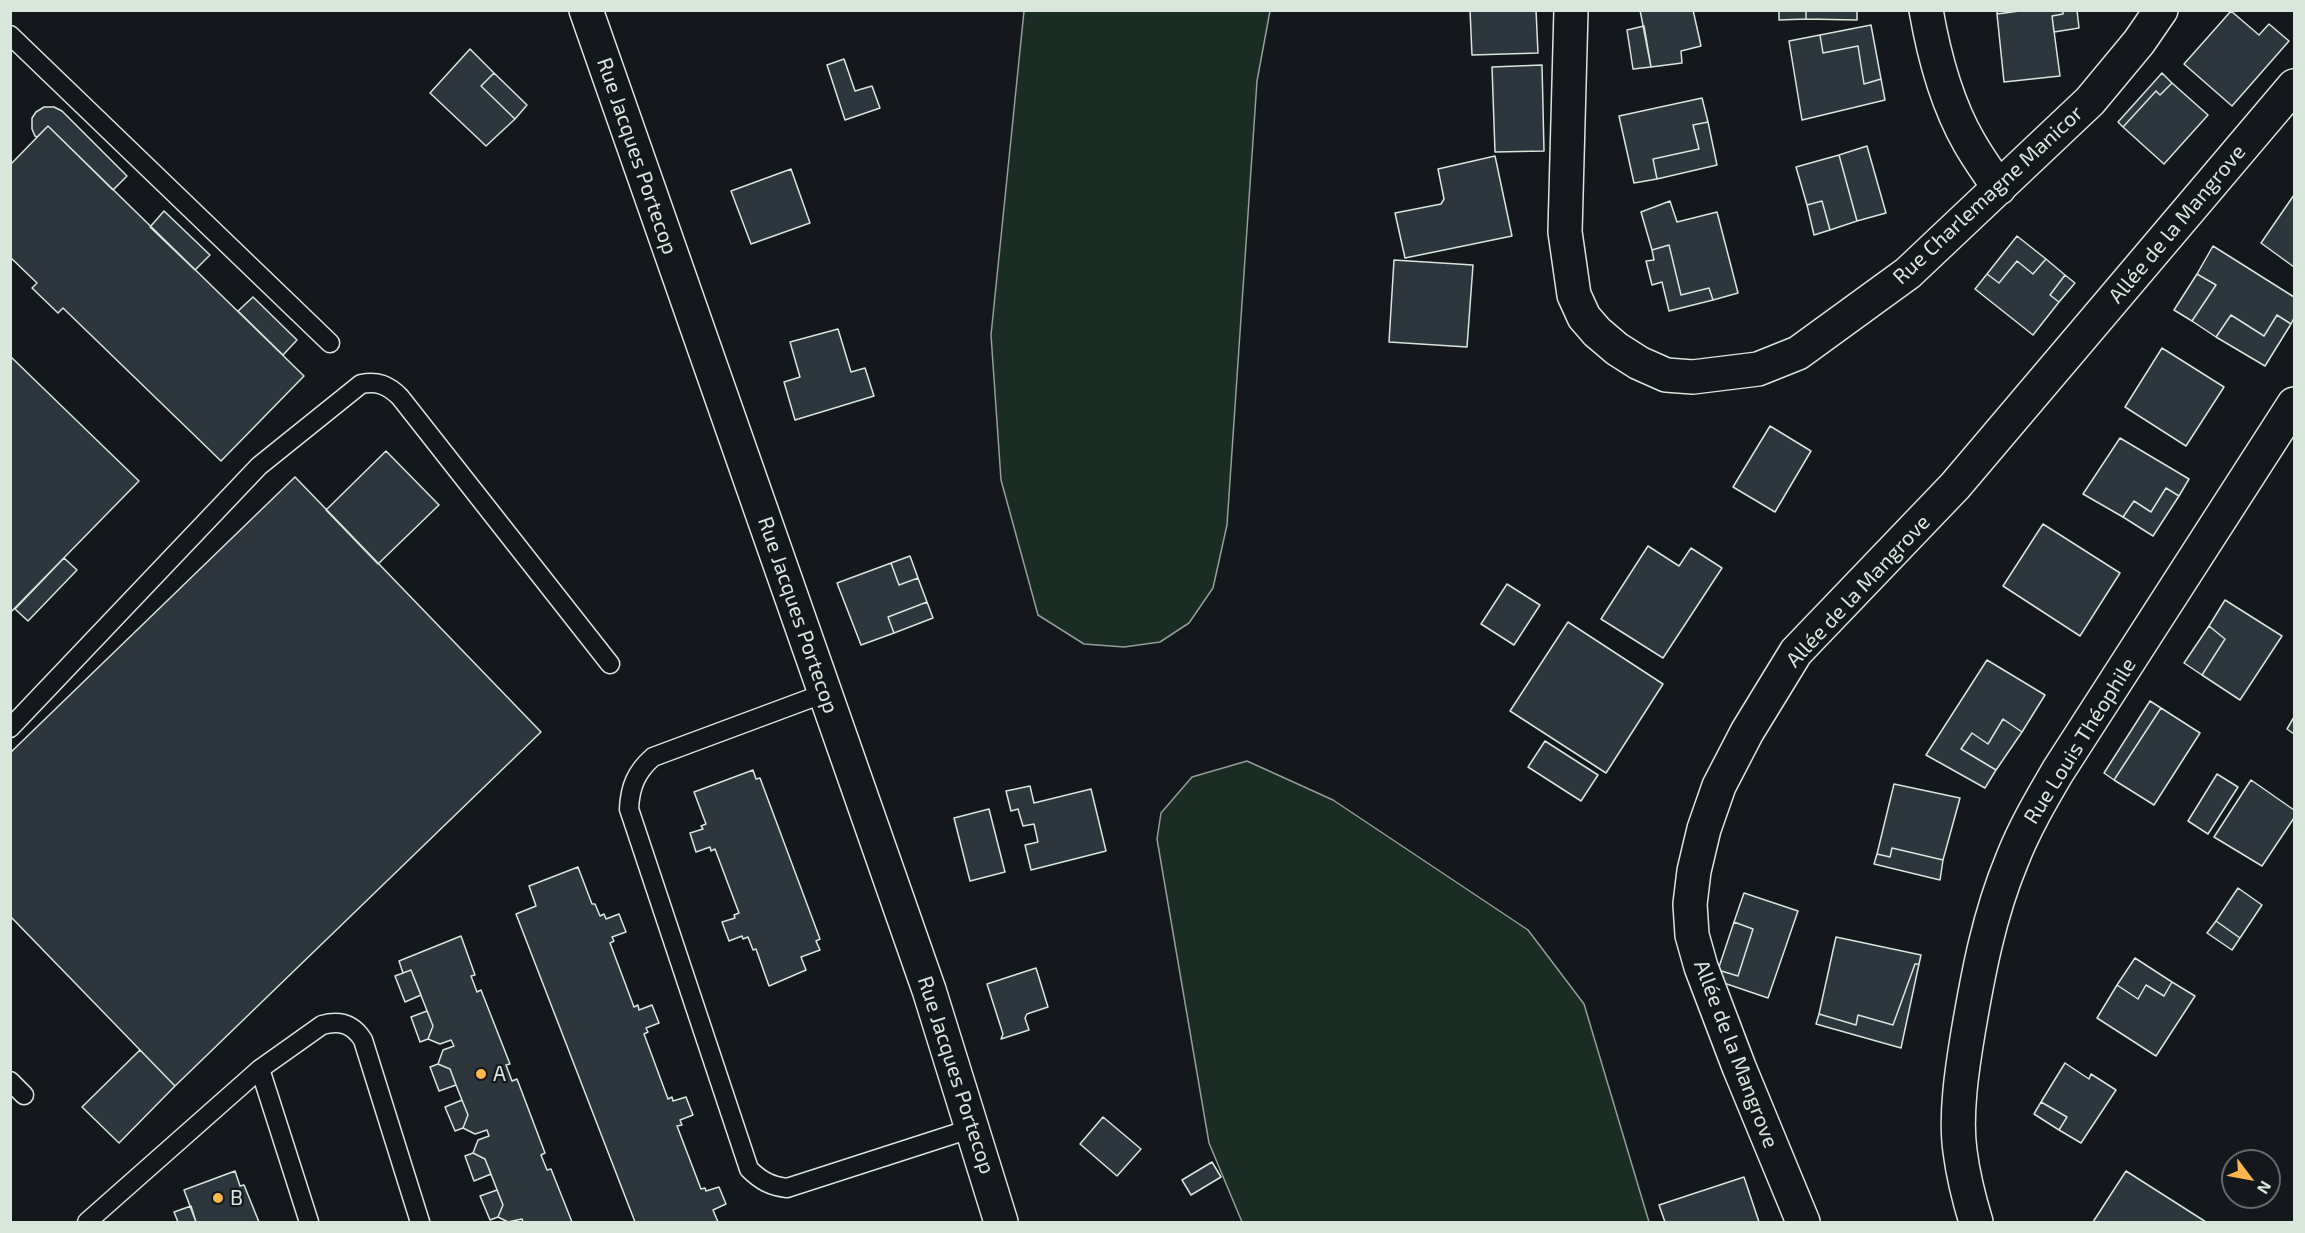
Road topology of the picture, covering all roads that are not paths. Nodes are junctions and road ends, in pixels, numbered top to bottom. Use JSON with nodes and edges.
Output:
{"nodes":[{"id":1,"x":586,"y":10,"type":"edge"},
{"id":2,"x":1571,"y":10,"type":"edge"},
{"id":3,"x":1926,"y":10,"type":"edge"},
{"id":4,"x":2161,"y":10,"type":"edge"},
{"id":5,"x":10,"y":35,"type":"edge"},
{"id":6,"x":2295,"y":86,"type":"edge"},
{"id":7,"x":1999,"y":188,"type":"junction"},
{"id":8,"x":330,"y":343,"type":"dead end"},
{"id":9,"x":2295,"y":404,"type":"edge"},
{"id":10,"x":610,"y":664,"type":"dead end"},
{"id":11,"x":825,"y":693,"type":"junction"},
{"id":12,"x":10,"y":728,"type":"edge"},
{"id":13,"x":260,"y":1069,"type":"junction"},
{"id":14,"x":10,"y":1081,"type":"edge"},
{"id":15,"x":24,"y":1095,"type":"dead end"},
{"id":16,"x":973,"y":1128,"type":"junction"},
{"id":17,"x":96,"y":1219,"type":"edge"},
{"id":18,"x":309,"y":1222,"type":"edge"},
{"id":19,"x":420,"y":1222,"type":"edge"},
{"id":20,"x":1001,"y":1222,"type":"edge"},
{"id":21,"x":1803,"y":1222,"type":"edge"},
{"id":22,"x":1976,"y":1222,"type":"edge"}],
"edges":[{"from":1,"to":11,"type":"street","name":"Rue Jacques Portecop"},
{"from":2,"to":7,"type":"street","name":"Rue Charlemagne Manicor"},
{"from":3,"to":7,"type":"street"},
{"from":4,"to":7,"type":"street","name":"Rue Charlemagne Manicor"},
{"from":5,"to":8,"type":"lane"},
{"from":6,"to":21,"type":"street","name":"Allée de la Mangrove"},
{"from":9,"to":22,"type":"street","name":"Rue Louis Théophile"},
{"from":10,"to":12,"type":"lane"},
{"from":11,"to":16,"type":"street","name":"Rue Jacques Portecop"},
{"from":11,"to":16,"type":"lane"},
{"from":13,"to":17,"type":"lane"},
{"from":13,"to":18,"type":"lane"},
{"from":13,"to":19,"type":"lane"},
{"from":14,"to":15,"type":"lane"},
{"from":16,"to":20,"type":"street","name":"Rue Jacques Portecop"}]}
